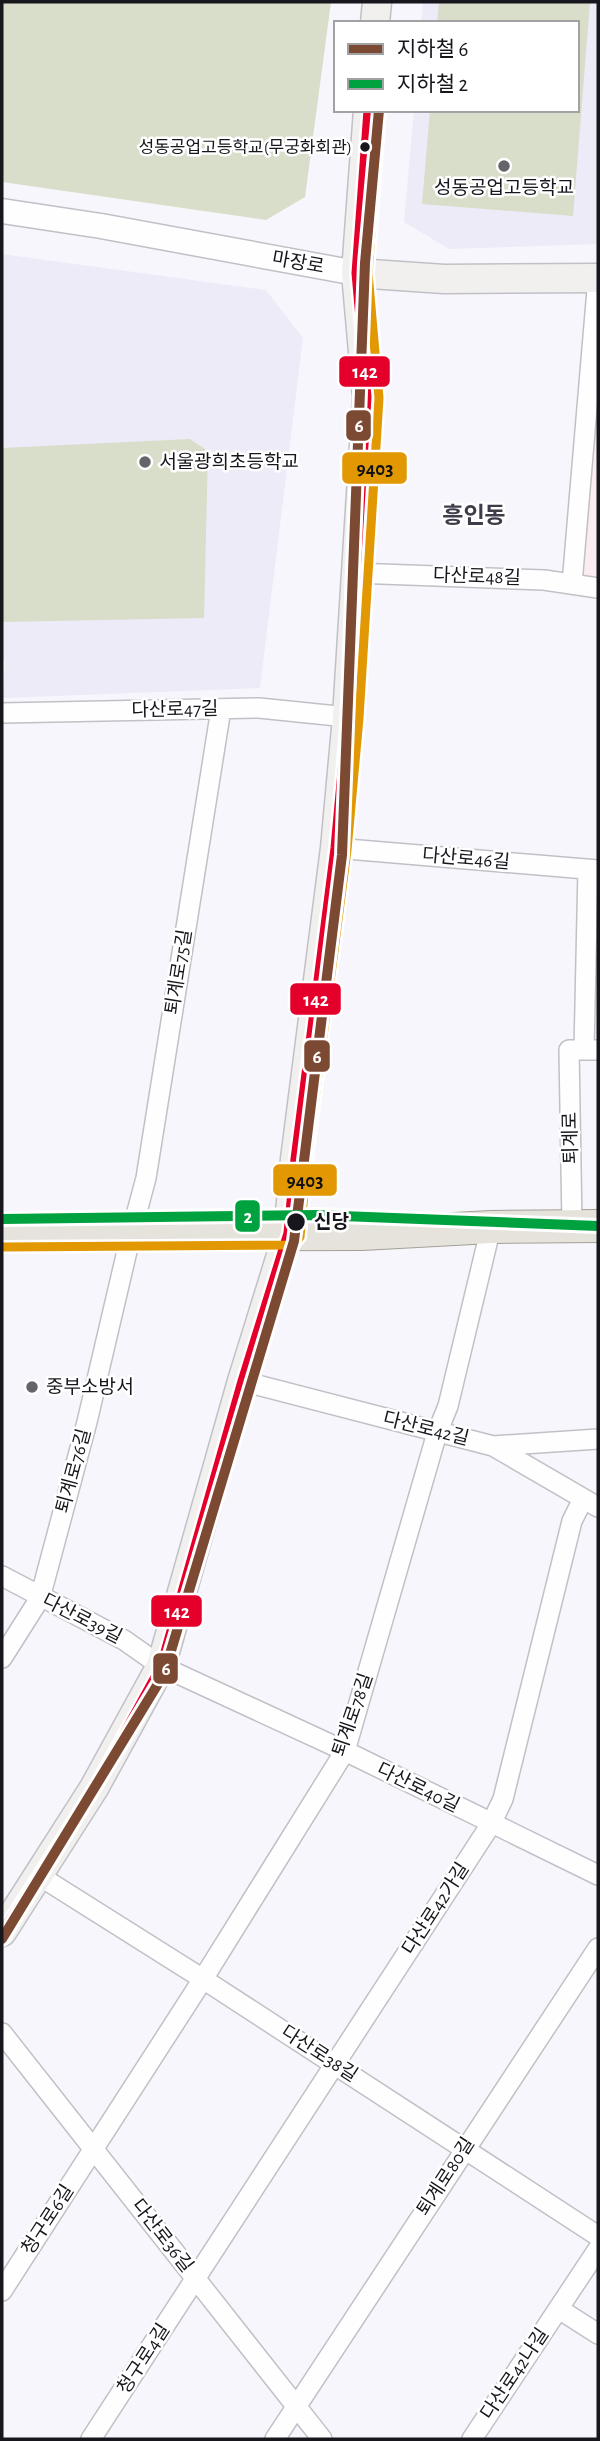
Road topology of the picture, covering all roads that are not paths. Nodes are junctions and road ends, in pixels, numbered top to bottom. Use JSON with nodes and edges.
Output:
{"nodes":[{"id":1,"x":377,"y":2,"type":"edge"},
{"id":2,"x":375,"y":21,"type":"edge"},
{"id":3,"x":368,"y":112,"type":"edge"},
{"id":4,"x":2,"y":211,"type":"edge"},
{"id":5,"x":356,"y":273,"type":"junction"},
{"id":6,"x":598,"y":278,"type":"edge"},
{"id":7,"x":591,"y":450,"type":"edge"},
{"id":8,"x":354,"y":573,"type":"junction"},
{"id":9,"x":572,"y":584,"type":"junction"},
{"id":10,"x":598,"y":589,"type":"edge"},
{"id":11,"x":221,"y":709,"type":"junction"},
{"id":12,"x":2,"y":713,"type":"edge"},
{"id":13,"x":347,"y":717,"type":"junction"},
{"id":14,"x":335,"y":848,"type":"junction"},
{"id":15,"x":593,"y":869,"type":"edge"},
{"id":16,"x":584,"y":1050,"type":"edge"},
{"id":17,"x":585,"y":1226,"type":"edge"},
{"id":18,"x":491,"y":1227,"type":"junction"},
{"id":19,"x":288,"y":1233,"type":"junction"},
{"id":20,"x":131,"y":1234,"type":"junction"},
{"id":21,"x":2,"y":1235,"type":"edge"},
{"id":22,"x":242,"y":1381,"type":"junction"},
{"id":23,"x":437,"y":1433,"type":"junction"},
{"id":24,"x":598,"y":1439,"type":"edge"},
{"id":25,"x":493,"y":1446,"type":"junction"},
{"id":26,"x":590,"y":1503,"type":"edge"},
{"id":27,"x":2,"y":1576,"type":"edge"},
{"id":28,"x":40,"y":1598,"type":"junction"},
{"id":29,"x":2,"y":1658,"type":"edge"},
{"id":30,"x":161,"y":1666,"type":"junction"},
{"id":31,"x":345,"y":1751,"type":"junction"},
{"id":32,"x":491,"y":1824,"type":"junction"},
{"id":33,"x":38,"y":1875,"type":"junction"},
{"id":34,"x":598,"y":1875,"type":"edge"},
{"id":35,"x":2,"y":1932,"type":"edge"},
{"id":36,"x":598,"y":1948,"type":"edge"},
{"id":37,"x":203,"y":1979,"type":"junction"},
{"id":38,"x":2,"y":2033,"type":"edge"},
{"id":39,"x":335,"y":2064,"type":"junction"},
{"id":40,"x":465,"y":2148,"type":"junction"},
{"id":41,"x":94,"y":2150,"type":"junction"},
{"id":42,"x":598,"y":2236,"type":"edge"},
{"id":43,"x":598,"y":2249,"type":"edge"},
{"id":44,"x":196,"y":2278,"type":"junction"},
{"id":45,"x":2,"y":2291,"type":"edge"},
{"id":46,"x":559,"y":2309,"type":"junction"},
{"id":47,"x":598,"y":2334,"type":"edge"},
{"id":48,"x":296,"y":2407,"type":"junction"},
{"id":49,"x":91,"y":2439,"type":"edge"},
{"id":50,"x":275,"y":2439,"type":"edge"},
{"id":51,"x":322,"y":2439,"type":"edge"},
{"id":52,"x":472,"y":2439,"type":"edge"}],
"edges":[{"from":1,"to":2,"type":"main road"},
{"from":3,"to":5,"type":"main road"},
{"from":4,"to":5,"type":"street","name":"마장로"},
{"from":5,"to":6,"type":"main road","name":"마장로"},
{"from":5,"to":8,"type":"main road"},
{"from":6,"to":7,"type":"street","name":"마장로"},
{"from":7,"to":9,"type":"street","name":"마장로"},
{"from":8,"to":9,"type":"street","name":"다산로48길"},
{"from":8,"to":13,"type":"main road"},
{"from":9,"to":10,"type":"street","name":"다산로48길"},
{"from":11,"to":12,"type":"street","name":"다산로47길"},
{"from":11,"to":13,"type":"street","name":"다산로47길"},
{"from":11,"to":20,"type":"street","name":"퇴계로75길"},
{"from":13,"to":14,"type":"main road"},
{"from":14,"to":15,"type":"street","name":"다산로46길"},
{"from":14,"to":19,"type":"main road"},
{"from":15,"to":16,"type":"street","name":"퇴계로"},
{"from":16,"to":17,"type":"street","name":"퇴계로"},
{"from":17,"to":18,"type":"main road","name":"퇴계로"},
{"from":18,"to":19,"type":"main road","name":"퇴계로"},
{"from":18,"to":23,"type":"street","name":"퇴계로78길"},
{"from":19,"to":20,"type":"main road","name":"퇴계로"},
{"from":19,"to":22,"type":"main road"},
{"from":20,"to":21,"type":"main road","name":"퇴계로"},
{"from":20,"to":28,"type":"street","name":"퇴계로76길"},
{"from":22,"to":23,"type":"street","name":"다산로42길"},
{"from":22,"to":30,"type":"main road"},
{"from":23,"to":25,"type":"street","name":"다산로42길"},
{"from":23,"to":31,"type":"street","name":"퇴계로78길"},
{"from":24,"to":25,"type":"street"},
{"from":25,"to":26,"type":"street","name":"다산로42길"},
{"from":26,"to":32,"type":"street","name":"다산로42가길"},
{"from":27,"to":28,"type":"street","name":"다산로39길"},
{"from":28,"to":29,"type":"street","name":"퇴계로76길"},
{"from":28,"to":30,"type":"street","name":"다산로39길"},
{"from":30,"to":31,"type":"street","name":"다산로40길"},
{"from":30,"to":33,"type":"main road"},
{"from":31,"to":32,"type":"street","name":"다산로40길"},
{"from":31,"to":37,"type":"street","name":"퇴계로78길"},
{"from":32,"to":34,"type":"street","name":"다산로40길"},
{"from":32,"to":39,"type":"street","name":"다산로42가길"},
{"from":33,"to":35,"type":"main road"},
{"from":33,"to":37,"type":"street","name":"다산로38길"},
{"from":36,"to":40,"type":"street","name":"퇴계로80길"},
{"from":37,"to":39,"type":"street","name":"다산로38길"},
{"from":37,"to":41,"type":"street","name":"퇴계로78길"},
{"from":38,"to":41,"type":"street","name":"다산로36길"},
{"from":39,"to":40,"type":"street","name":"다산로38길"},
{"from":39,"to":44,"type":"street","name":"다산로42가길"},
{"from":40,"to":42,"type":"street","name":"다산로38길"},
{"from":40,"to":48,"type":"street","name":"퇴계로80길"},
{"from":41,"to":44,"type":"street","name":"다산로36길"},
{"from":41,"to":45,"type":"street","name":"청구로6길"},
{"from":43,"to":46,"type":"street","name":"다산로42나길"},
{"from":44,"to":48,"type":"street","name":"다산로36길"},
{"from":44,"to":49,"type":"street","name":"청구로4길"},
{"from":46,"to":47,"type":"street","name":"다산로42나길"},
{"from":46,"to":52,"type":"street","name":"다산로42나길"},
{"from":48,"to":50,"type":"street","name":"퇴계로80길"},
{"from":48,"to":51,"type":"street","name":"다산로36길"}]}
